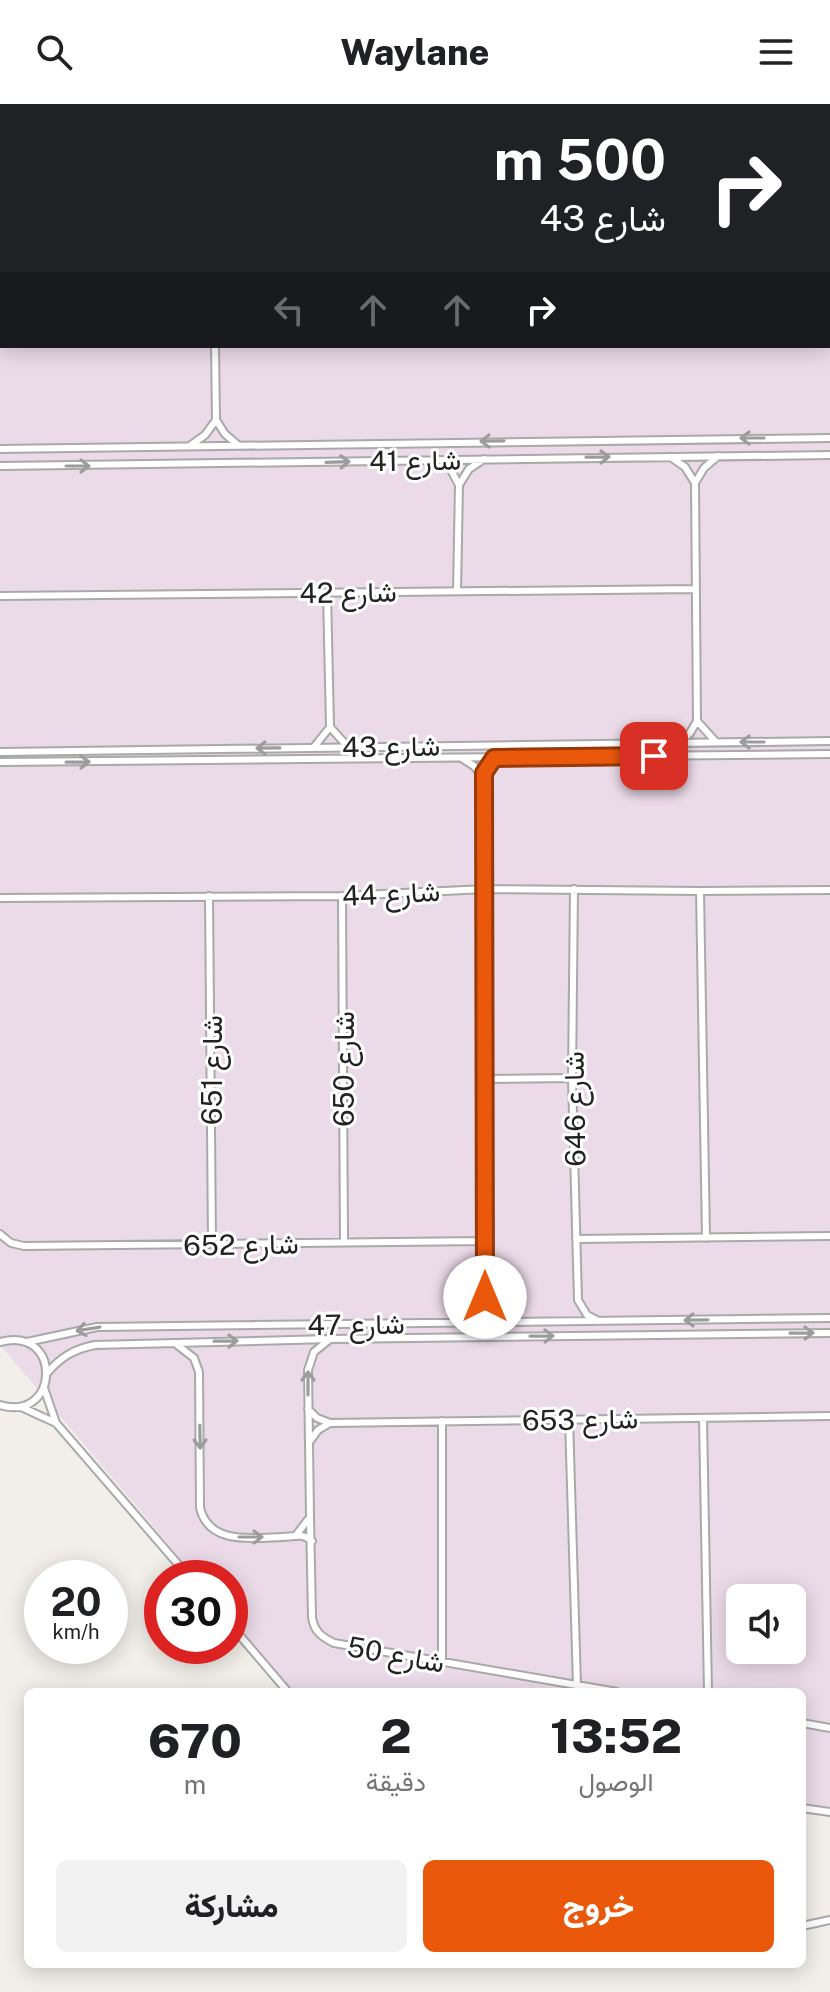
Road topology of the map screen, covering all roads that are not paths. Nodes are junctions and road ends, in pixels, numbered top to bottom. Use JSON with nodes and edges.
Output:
{"nodes":[{"id":1,"x":215,"y":348,"type":"edge"},
{"id":2,"x":216,"y":420,"type":"junction"},
{"id":3,"x":830,"y":438,"type":"edge"},
{"id":4,"x":238,"y":445,"type":"junction"},
{"id":5,"x":190,"y":446,"type":"junction"},
{"id":6,"x":0,"y":449,"type":"edge"},
{"id":7,"x":830,"y":455,"type":"edge"},
{"id":8,"x":669,"y":456,"type":"junction"},
{"id":9,"x":718,"y":456,"type":"junction"},
{"id":10,"x":484,"y":458,"type":"junction"},
{"id":11,"x":437,"y":459,"type":"junction"},
{"id":12,"x":0,"y":466,"type":"edge"},
{"id":13,"x":695,"y":483,"type":"junction"},
{"id":14,"x":459,"y":485,"type":"junction"},
{"id":15,"x":696,"y":589,"type":"junction"},
{"id":16,"x":457,"y":591,"type":"junction"},
{"id":17,"x":327,"y":592,"type":"junction"},
{"id":18,"x":0,"y":596,"type":"edge"},
{"id":19,"x":697,"y":721,"type":"junction"},
{"id":20,"x":330,"y":727,"type":"junction"},
{"id":21,"x":830,"y":741,"type":"edge"},
{"id":22,"x":680,"y":742,"type":"junction"},
{"id":23,"x":716,"y":742,"type":"junction"},
{"id":24,"x":313,"y":747,"type":"junction"},
{"id":25,"x":348,"y":747,"type":"junction"},
{"id":26,"x":0,"y":752,"type":"edge"},
{"id":27,"x":830,"y":754,"type":"edge"},
{"id":28,"x":461,"y":758,"type":"junction"},
{"id":29,"x":494,"y":758,"type":"junction"},
{"id":30,"x":4,"y":762,"type":"edge"},
{"id":31,"x":0,"y":769,"type":"edge"},
{"id":32,"x":484,"y":778,"type":"junction"},
{"id":33,"x":485,"y":889,"type":"junction"},
{"id":34,"x":574,"y":889,"type":"junction"},
{"id":35,"x":830,"y":890,"type":"edge"},
{"id":36,"x":700,"y":891,"type":"junction"},
{"id":37,"x":209,"y":896,"type":"junction"},
{"id":38,"x":342,"y":896,"type":"junction"},
{"id":39,"x":0,"y":898,"type":"edge"},
{"id":40,"x":572,"y":1078,"type":"junction"},
{"id":41,"x":484,"y":1079,"type":"junction"},
{"id":42,"x":0,"y":1234,"type":"edge"},
{"id":43,"x":830,"y":1236,"type":"edge"},
{"id":44,"x":706,"y":1238,"type":"junction"},
{"id":45,"x":576,"y":1239,"type":"junction"},
{"id":46,"x":485,"y":1241,"type":"junction"},
{"id":47,"x":344,"y":1242,"type":"junction"},
{"id":48,"x":212,"y":1244,"type":"junction"},
{"id":49,"x":485,"y":1297,"type":"junction"},
{"id":50,"x":830,"y":1318,"type":"edge"},
{"id":51,"x":598,"y":1321,"type":"junction"},
{"id":52,"x":505,"y":1322,"type":"junction"},
{"id":53,"x":466,"y":1323,"type":"junction"},
{"id":54,"x":830,"y":1333,"type":"edge"},
{"id":55,"x":330,"y":1339,"type":"junction"},
{"id":56,"x":0,"y":1341,"type":"edge"},
{"id":57,"x":27,"y":1342,"type":"junction"},
{"id":58,"x":173,"y":1343,"type":"junction"},
{"id":59,"x":47,"y":1373,"type":"junction"},
{"id":60,"x":44,"y":1388,"type":"junction"},
{"id":61,"x":0,"y":1405,"type":"edge"},
{"id":62,"x":21,"y":1407,"type":"junction"},
{"id":63,"x":308,"y":1409,"type":"junction"},
{"id":64,"x":830,"y":1416,"type":"edge"},
{"id":65,"x":703,"y":1418,"type":"junction"},
{"id":66,"x":569,"y":1419,"type":"junction"},
{"id":67,"x":442,"y":1421,"type":"junction"},
{"id":68,"x":56,"y":1423,"type":"junction"},
{"id":69,"x":330,"y":1423,"type":"junction"},
{"id":70,"x":309,"y":1442,"type":"junction"},
{"id":71,"x":310,"y":1517,"type":"junction"},
{"id":72,"x":297,"y":1534,"type":"junction"},
{"id":73,"x":312,"y":1541,"type":"junction"},
{"id":74,"x":174,"y":1560,"type":"edge"},
{"id":75,"x":248,"y":1645,"type":"edge"},
{"id":76,"x":442,"y":1662,"type":"junction"},
{"id":77,"x":577,"y":1685,"type":"junction"},
{"id":78,"x":285,"y":1688,"type":"edge"},
{"id":79,"x":594,"y":1688,"type":"edge"},
{"id":80,"x":708,"y":1688,"type":"edge"},
{"id":81,"x":806,"y":1724,"type":"edge"},
{"id":82,"x":830,"y":1728,"type":"edge"},
{"id":83,"x":806,"y":1809,"type":"edge"},
{"id":84,"x":830,"y":1812,"type":"edge"},
{"id":85,"x":830,"y":1920,"type":"edge"},
{"id":86,"x":806,"y":1925,"type":"edge"}],
"edges":[{"from":1,"to":2,"type":"street"},
{"from":2,"to":4,"type":"street"},
{"from":2,"to":5,"type":"street"},
{"from":3,"to":4,"type":"street","name":"شارع 41","one_way":true},
{"from":4,"to":5,"type":"street","name":"شارع 41"},
{"from":5,"to":6,"type":"street","name":"شارع 41"},
{"from":7,"to":9,"type":"street","name":"شارع 41"},
{"from":8,"to":9,"type":"street","name":"شارع 41"},
{"from":10,"to":8,"type":"street","name":"شارع 41","one_way":true},
{"from":8,"to":13,"type":"street"},
{"from":9,"to":13,"type":"street"},
{"from":10,"to":11,"type":"street","name":"شارع 41"},
{"from":10,"to":14,"type":"street"},
{"from":12,"to":11,"type":"street","name":"شارع 41","one_way":true},
{"from":11,"to":14,"type":"street"},
{"from":13,"to":15,"type":"street"},
{"from":14,"to":16,"type":"street"},
{"from":15,"to":16,"type":"street","name":"شارع 42"},
{"from":15,"to":19,"type":"street"},
{"from":16,"to":17,"type":"street","name":"شارع 42"},
{"from":17,"to":18,"type":"street","name":"شارع 42"},
{"from":17,"to":20,"type":"street"},
{"from":19,"to":22,"type":"street"},
{"from":19,"to":23,"type":"street"},
{"from":20,"to":24,"type":"street"},
{"from":20,"to":25,"type":"street"},
{"from":21,"to":23,"type":"street","name":"شارع 43","one_way":true},
{"from":22,"to":23,"type":"street","name":"شارع 43"},
{"from":22,"to":25,"type":"street","name":"شارع 43"},
{"from":24,"to":25,"type":"street","name":"شارع 43"},
{"from":24,"to":26,"type":"street","name":"شارع 43","one_way":true},
{"from":27,"to":29,"type":"street","name":"شارع 43"},
{"from":28,"to":29,"type":"street","name":"شارع 43"},
{"from":30,"to":28,"type":"street","name":"شارع 43","one_way":true},
{"from":28,"to":32,"type":"street"},
{"from":29,"to":32,"type":"street"},
{"from":30,"to":31,"type":"street"},
{"from":32,"to":33,"type":"street"},
{"from":33,"to":34,"type":"street","name":"شارع 44"},
{"from":33,"to":38,"type":"street","name":"شارع 44"},
{"from":33,"to":41,"type":"street"},
{"from":34,"to":36,"type":"street","name":"شارع 44"},
{"from":34,"to":40,"type":"street","name":"شارع 646"},
{"from":35,"to":36,"type":"street","name":"شارع 44"},
{"from":36,"to":44,"type":"street"},
{"from":37,"to":38,"type":"street","name":"شارع 44"},
{"from":37,"to":39,"type":"street","name":"شارع 44"},
{"from":37,"to":48,"type":"street","name":"شارع 651"},
{"from":38,"to":47,"type":"street","name":"شارع 650"},
{"from":40,"to":41,"type":"street"},
{"from":40,"to":45,"type":"street","name":"شارع 646"},
{"from":41,"to":46,"type":"street"},
{"from":42,"to":48,"type":"street","name":"شارع 652"},
{"from":43,"to":44,"type":"street"},
{"from":44,"to":45,"type":"street"},
{"from":45,"to":51,"type":"street","name":"شارع 646"},
{"from":46,"to":47,"type":"street","name":"شارع 652"},
{"from":46,"to":49,"type":"street"},
{"from":47,"to":48,"type":"street","name":"شارع 652"},
{"from":49,"to":52,"type":"street"},
{"from":49,"to":53,"type":"street"},
{"from":50,"to":51,"type":"street","name":"شارع 47","one_way":true},
{"from":51,"to":52,"type":"street","name":"شارع 47"},
{"from":52,"to":53,"type":"street","name":"شارع 47"},
{"from":53,"to":57,"type":"street","name":"شارع 47","one_way":true},
{"from":55,"to":54,"type":"street","name":"شارع 47","one_way":true},
{"from":58,"to":55,"type":"street","name":"شارع 47","one_way":true},
{"from":63,"to":55,"type":"street","name":"شارع 50","one_way":true},
{"from":56,"to":57,"type":"street","name":"شارع 47"},
{"from":57,"to":59,"type":"street"},
{"from":58,"to":59,"type":"street","name":"شارع 47"},
{"from":58,"to":72,"type":"street","one_way":true},
{"from":59,"to":60,"type":"street"},
{"from":60,"to":62,"type":"street"},
{"from":60,"to":68,"type":"street"},
{"from":61,"to":62,"type":"street"},
{"from":62,"to":68,"type":"street"},
{"from":63,"to":69,"type":"street"},
{"from":63,"to":70,"type":"street","name":"شارع 50"},
{"from":64,"to":65,"type":"street","name":"شارع 653"},
{"from":65,"to":66,"type":"street","name":"شارع 653"},
{"from":65,"to":80,"type":"street"},
{"from":66,"to":67,"type":"street","name":"شارع 653"},
{"from":66,"to":77,"type":"street"},
{"from":67,"to":69,"type":"street","name":"شارع 653"},
{"from":67,"to":76,"type":"street"},
{"from":68,"to":74,"type":"street"},
{"from":69,"to":70,"type":"street"},
{"from":70,"to":71,"type":"street","name":"شارع 50"},
{"from":71,"to":72,"type":"street"},
{"from":71,"to":73,"type":"street","name":"شارع 50"},
{"from":72,"to":73,"type":"street"},
{"from":73,"to":76,"type":"street","name":"شارع 50"},
{"from":75,"to":78,"type":"street"},
{"from":76,"to":77,"type":"street","name":"شارع 50"},
{"from":77,"to":79,"type":"street","name":"شارع 50"},
{"from":81,"to":82,"type":"street"},
{"from":83,"to":84,"type":"street"},
{"from":85,"to":86,"type":"street"}]}
